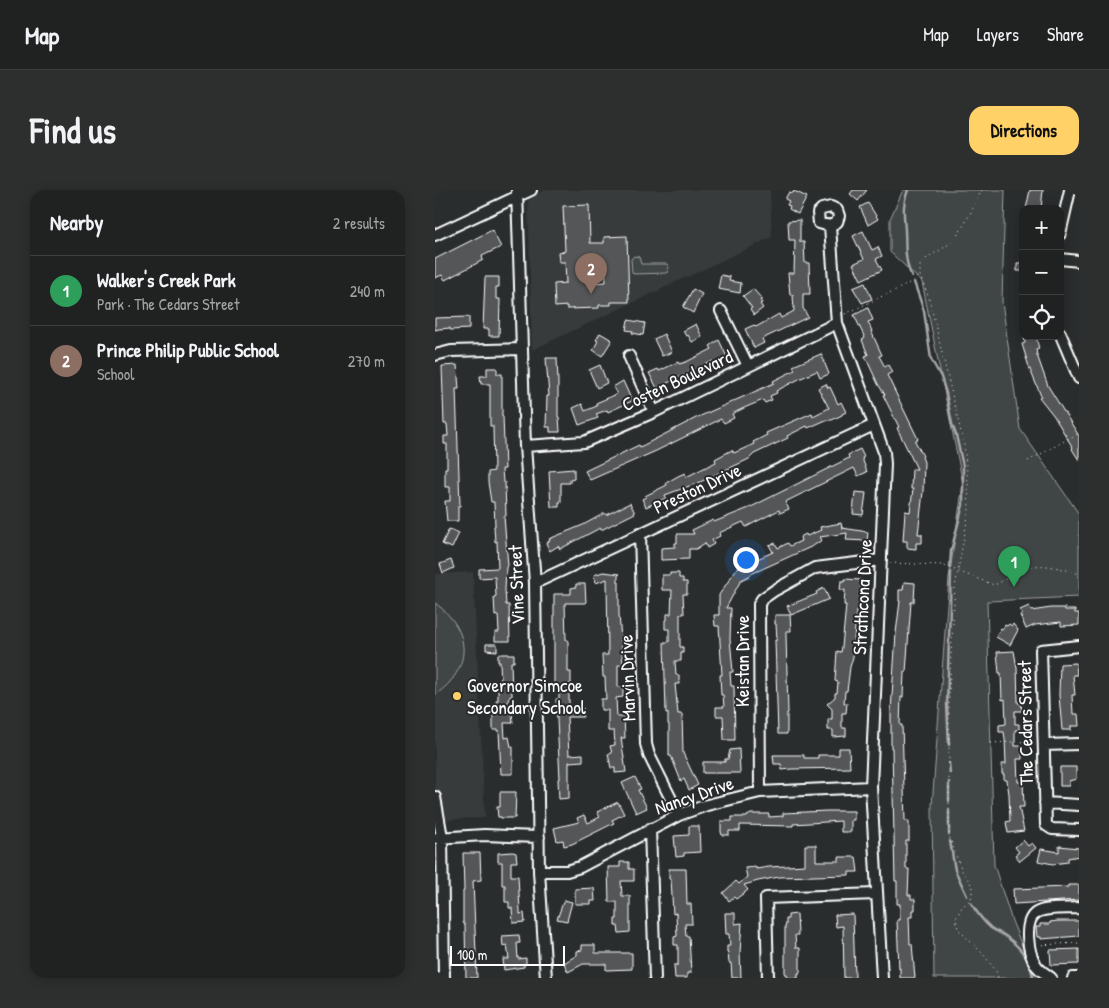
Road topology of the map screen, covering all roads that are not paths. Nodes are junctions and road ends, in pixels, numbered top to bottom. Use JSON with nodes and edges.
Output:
{"nodes":[{"id":1,"x":531,"y":190,"type":"edge"},
{"id":2,"x":1070,"y":190,"type":"edge"},
{"id":3,"x":517,"y":193,"type":"edge"},
{"id":4,"x":1064,"y":216,"type":"edge"},
{"id":5,"x":830,"y":226,"type":"dead end"},
{"id":6,"x":435,"y":234,"type":"edge"},
{"id":7,"x":1064,"y":259,"type":"edge"},
{"id":8,"x":1079,"y":261,"type":"edge"},
{"id":9,"x":721,"y":311,"type":"dead end"},
{"id":10,"x":836,"y":321,"type":"junction"},
{"id":11,"x":1063,"y":340,"type":"edge"},
{"id":12,"x":521,"y":349,"type":"junction"},
{"id":13,"x":435,"y":355,"type":"edge"},
{"id":14,"x":629,"y":356,"type":"dead end"},
{"id":15,"x":749,"y":366,"type":"junction"},
{"id":16,"x":1079,"y":378,"type":"edge"},
{"id":17,"x":654,"y":412,"type":"junction"},
{"id":18,"x":873,"y":425,"type":"junction"},
{"id":19,"x":525,"y":446,"type":"junction"},
{"id":20,"x":640,"y":533,"type":"junction"},
{"id":21,"x":881,"y":560,"type":"junction"},
{"id":22,"x":535,"y":583,"type":"junction"},
{"id":23,"x":1079,"y":646,"type":"edge"},
{"id":24,"x":1044,"y":743,"type":"junction"},
{"id":25,"x":1079,"y":744,"type":"edge"},
{"id":26,"x":871,"y":787,"type":"junction"},
{"id":27,"x":760,"y":792,"type":"junction"},
{"id":28,"x":435,"y":797,"type":"edge"},
{"id":29,"x":1045,"y":803,"type":"junction"},
{"id":30,"x":1079,"y":805,"type":"edge"},
{"id":31,"x":436,"y":810,"type":"edge"},
{"id":32,"x":679,"y":815,"type":"junction"},
{"id":33,"x":650,"y":829,"type":"junction"},
{"id":34,"x":1079,"y":830,"type":"edge"},
{"id":35,"x":539,"y":837,"type":"junction"},
{"id":36,"x":438,"y":838,"type":"edge"},
{"id":37,"x":539,"y":871,"type":"junction"},
{"id":38,"x":876,"y":894,"type":"junction"},
{"id":39,"x":1079,"y":908,"type":"edge"},
{"id":40,"x":441,"y":972,"type":"edge"},
{"id":41,"x":1048,"y":977,"type":"edge"},
{"id":42,"x":546,"y":978,"type":"edge"},
{"id":43,"x":655,"y":978,"type":"edge"},
{"id":44,"x":767,"y":978,"type":"edge"},
{"id":45,"x":882,"y":978,"type":"edge"},
{"id":46,"x":1073,"y":978,"type":"edge"},
{"id":47,"x":1079,"y":978,"type":"edge"}],
"edges":[{"from":1,"to":3,"type":"street"},
{"from":2,"to":4,"type":"street"},
{"from":3,"to":6,"type":"street"},
{"from":3,"to":12,"type":"street","name":"Vine Street"},
{"from":5,"to":10,"type":"street","name":"Strathcona Drive"},
{"from":7,"to":8,"type":"street"},
{"from":9,"to":15,"type":"street"},
{"from":10,"to":15,"type":"street","name":"Costen Boulevard"},
{"from":10,"to":18,"type":"street","name":"Strathcona Drive"},
{"from":11,"to":16,"type":"street"},
{"from":12,"to":13,"type":"street"},
{"from":12,"to":19,"type":"street","name":"Vine Street"},
{"from":14,"to":17,"type":"street"},
{"from":15,"to":17,"type":"street","name":"Costen Boulevard"},
{"from":17,"to":19,"type":"street","name":"Costen Boulevard"},
{"from":18,"to":20,"type":"street","name":"Preston Drive"},
{"from":18,"to":21,"type":"street","name":"Strathcona Drive"},
{"from":19,"to":22,"type":"street","name":"Vine Street"},
{"from":20,"to":22,"type":"street","name":"Preston Drive"},
{"from":20,"to":32,"type":"street","name":"Marvin Drive"},
{"from":21,"to":26,"type":"street","name":"Strathcona Drive"},
{"from":21,"to":27,"type":"street","name":"Keistan Drive"},
{"from":22,"to":35,"type":"street","name":"Vine Street"},
{"from":23,"to":24,"type":"street","name":"The Cedars Street"},
{"from":24,"to":25,"type":"street"},
{"from":24,"to":29,"type":"street","name":"The Cedars Street"},
{"from":26,"to":27,"type":"street","name":"Nancy Drive"},
{"from":26,"to":38,"type":"street","name":"Strathcona Drive"},
{"from":27,"to":32,"type":"street","name":"Nancy Drive"},
{"from":28,"to":31,"type":"street"},
{"from":29,"to":30,"type":"street","name":"The Cedars Street"},
{"from":29,"to":34,"type":"street","name":"The Cedars Street"},
{"from":31,"to":36,"type":"street"},
{"from":32,"to":33,"type":"street","name":"Nancy Drive"},
{"from":33,"to":37,"type":"street","name":"Nancy Drive"},
{"from":33,"to":43,"type":"street"},
{"from":35,"to":36,"type":"street"},
{"from":35,"to":37,"type":"street","name":"Vine Street"},
{"from":36,"to":40,"type":"street"},
{"from":37,"to":42,"type":"street","name":"Vine Street"},
{"from":38,"to":44,"type":"street"},
{"from":38,"to":45,"type":"street","name":"Strathcona Drive"},
{"from":39,"to":41,"type":"street"},
{"from":46,"to":47,"type":"street"}]}
